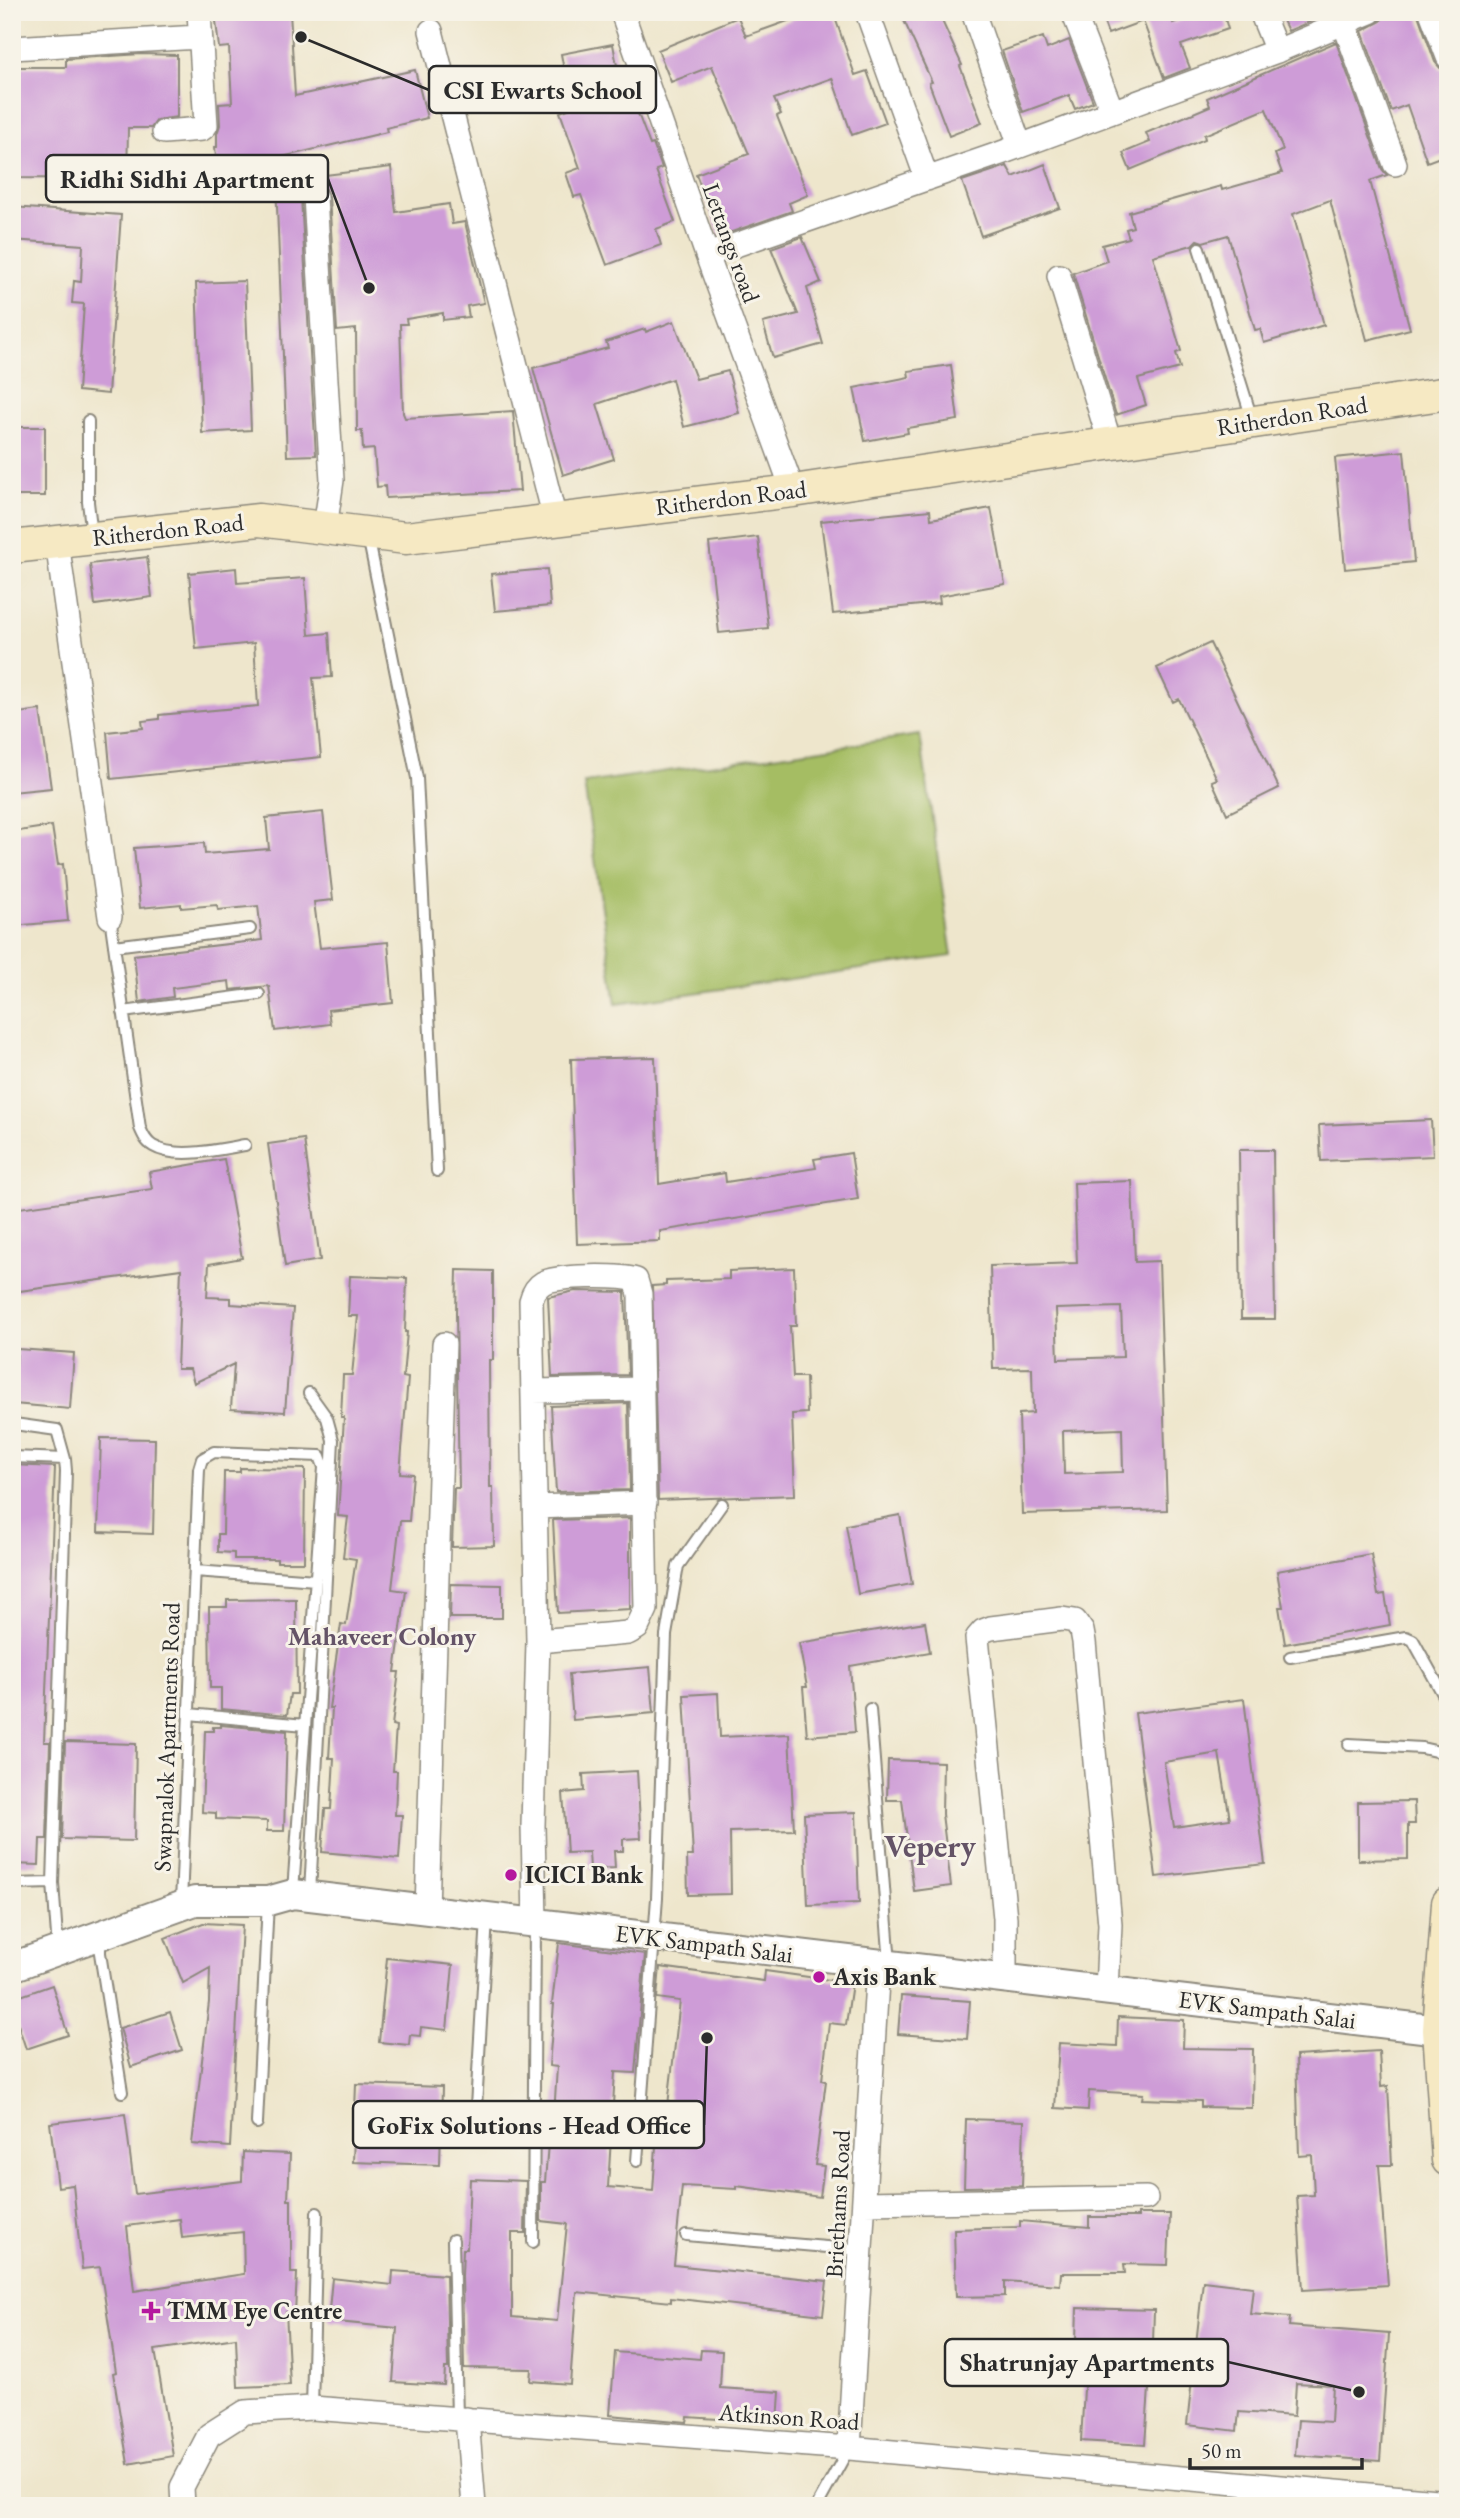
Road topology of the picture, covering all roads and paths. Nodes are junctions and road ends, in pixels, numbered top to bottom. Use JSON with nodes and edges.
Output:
{"nodes":[{"id":1,"x":199,"y":12,"type":"edge"},
{"id":2,"x":622,"y":12,"type":"edge"},
{"id":3,"x":867,"y":12,"type":"edge"},
{"id":4,"x":973,"y":12,"type":"edge"},
{"id":5,"x":1073,"y":12,"type":"edge"},
{"id":6,"x":1261,"y":12,"type":"edge"},
{"id":7,"x":1370,"y":12,"type":"edge"},
{"id":8,"x":1431,"y":12,"type":"edge"},
{"id":9,"x":1344,"y":23,"type":"junction"},
{"id":10,"x":431,"y":31,"type":"dead end"},
{"id":11,"x":199,"y":37,"type":"junction"},
{"id":12,"x":12,"y":48,"type":"edge"},
{"id":13,"x":1277,"y":51,"type":"junction"},
{"id":14,"x":1448,"y":57,"type":"edge"},
{"id":15,"x":1112,"y":111,"type":"junction"},
{"id":16,"x":164,"y":132,"type":"dead end"},
{"id":17,"x":1020,"y":146,"type":"junction"},
{"id":18,"x":1395,"y":164,"type":"dead end"},
{"id":19,"x":927,"y":179,"type":"junction"},
{"id":20,"x":315,"y":197,"type":"dead end"},
{"id":21,"x":1199,"y":248,"type":"dead end"},
{"id":22,"x":707,"y":255,"type":"junction"},
{"id":23,"x":1059,"y":276,"type":"dead end"},
{"id":24,"x":1448,"y":393,"type":"edge"},
{"id":25,"x":88,"y":421,"type":"dead end"},
{"id":26,"x":1252,"y":422,"type":"junction"},
{"id":27,"x":1110,"y":443,"type":"junction"},
{"id":28,"x":793,"y":491,"type":"junction"},
{"id":29,"x":555,"y":519,"type":"junction"},
{"id":30,"x":325,"y":528,"type":"junction"},
{"id":31,"x":368,"y":533,"type":"junction"},
{"id":32,"x":92,"y":538,"type":"junction"},
{"id":33,"x":57,"y":542,"type":"junction"},
{"id":34,"x":12,"y":547,"type":"edge"},
{"id":35,"x":110,"y":916,"type":"joint"},
{"id":36,"x":250,"y":929,"type":"dead end"},
{"id":37,"x":114,"y":946,"type":"junction"},
{"id":38,"x":259,"y":994,"type":"dead end"},
{"id":39,"x":123,"y":1012,"type":"junction"},
{"id":40,"x":245,"y":1145,"type":"dead end"},
{"id":41,"x":437,"y":1171,"type":"dead end"},
{"id":42,"x":444,"y":1344,"type":"dead end"},
{"id":43,"x":642,"y":1389,"type":"junction"},
{"id":44,"x":533,"y":1391,"type":"junction"},
{"id":45,"x":309,"y":1393,"type":"dead end"},
{"id":46,"x":14,"y":1424,"type":"dead end"},
{"id":47,"x":12,"y":1457,"type":"edge"},
{"id":48,"x":65,"y":1458,"type":"junction"},
{"id":49,"x":645,"y":1503,"type":"junction"},
{"id":50,"x":722,"y":1504,"type":"dead end"},
{"id":51,"x":536,"y":1507,"type":"junction"},
{"id":52,"x":195,"y":1570,"type":"junction"},
{"id":53,"x":316,"y":1580,"type":"junction"},
{"id":54,"x":538,"y":1641,"type":"junction"},
{"id":55,"x":1290,"y":1657,"type":"dead end"},
{"id":56,"x":1448,"y":1703,"type":"edge"},
{"id":57,"x":870,"y":1709,"type":"dead end"},
{"id":58,"x":189,"y":1714,"type":"junction"},
{"id":59,"x":305,"y":1725,"type":"junction"},
{"id":60,"x":1349,"y":1744,"type":"dead end"},
{"id":61,"x":1448,"y":1754,"type":"edge"},
{"id":62,"x":54,"y":1883,"type":"junction"},
{"id":63,"x":12,"y":1884,"type":"edge"},
{"id":64,"x":290,"y":1897,"type":"junction"},
{"id":65,"x":1448,"y":1903,"type":"edge"},
{"id":66,"x":181,"y":1906,"type":"junction"},
{"id":67,"x":427,"y":1911,"type":"junction"},
{"id":68,"x":487,"y":1918,"type":"junction"},
{"id":69,"x":535,"y":1923,"type":"junction"},
{"id":70,"x":100,"y":1936,"type":"junction"},
{"id":71,"x":655,"y":1938,"type":"junction"},
{"id":72,"x":58,"y":1951,"type":"junction"},
{"id":73,"x":884,"y":1965,"type":"junction"},
{"id":74,"x":12,"y":1967,"type":"edge"},
{"id":75,"x":1005,"y":1979,"type":"junction"},
{"id":76,"x":1107,"y":1991,"type":"junction"},
{"id":77,"x":1443,"y":2030,"type":"edge"},
{"id":78,"x":122,"y":2092,"type":"dead end"},
{"id":79,"x":476,"y":2107,"type":"dead end"},
{"id":80,"x":257,"y":2123,"type":"dead end"},
{"id":81,"x":1448,"y":2160,"type":"edge"},
{"id":82,"x":637,"y":2161,"type":"dead end"},
{"id":83,"x":1146,"y":2199,"type":"dead end"},
{"id":84,"x":864,"y":2203,"type":"junction"},
{"id":85,"x":317,"y":2213,"type":"dead end"},
{"id":86,"x":686,"y":2235,"type":"dead end"},
{"id":87,"x":453,"y":2240,"type":"dead end"},
{"id":88,"x":533,"y":2242,"type":"dead end"},
{"id":89,"x":862,"y":2250,"type":"junction"},
{"id":90,"x":312,"y":2408,"type":"junction"},
{"id":91,"x":462,"y":2418,"type":"junction"},
{"id":92,"x":849,"y":2448,"type":"junction"},
{"id":93,"x":1448,"y":2502,"type":"edge"},
{"id":94,"x":183,"y":2506,"type":"edge"},
{"id":95,"x":474,"y":2506,"type":"edge"},
{"id":96,"x":817,"y":2506,"type":"edge"}],
"edges":[{"from":1,"to":11,"type":"street"},
{"from":2,"to":22,"type":"street","name":"Lettangs road"},
{"from":3,"to":19,"type":"street"},
{"from":4,"to":17,"type":"street"},
{"from":5,"to":15,"type":"street"},
{"from":6,"to":13,"type":"street"},
{"from":7,"to":9,"type":"street"},
{"from":8,"to":14,"type":"street"},
{"from":9,"to":13,"type":"street"},
{"from":9,"to":18,"type":"street"},
{"from":10,"to":29,"type":"street"},
{"from":11,"to":12,"type":"street"},
{"from":11,"to":16,"type":"street"},
{"from":13,"to":15,"type":"street"},
{"from":15,"to":17,"type":"street"},
{"from":17,"to":19,"type":"street"},
{"from":19,"to":22,"type":"street"},
{"from":20,"to":30,"type":"street"},
{"from":21,"to":26,"type":"lane"},
{"from":22,"to":28,"type":"street","name":"Lettangs road"},
{"from":23,"to":27,"type":"street"},
{"from":24,"to":26,"type":"main road","name":"Ritherdon Road"},
{"from":25,"to":32,"type":"lane"},
{"from":26,"to":27,"type":"main road","name":"Ritherdon Road"},
{"from":27,"to":28,"type":"main road","name":"Ritherdon Road"},
{"from":28,"to":29,"type":"main road","name":"Ritherdon Road"},
{"from":29,"to":31,"type":"main road","name":"Ritherdon Road"},
{"from":30,"to":31,"type":"main road","name":"Ritherdon Road"},
{"from":30,"to":32,"type":"main road","name":"Ritherdon Road"},
{"from":31,"to":41,"type":"lane"},
{"from":32,"to":33,"type":"main road","name":"Ritherdon Road"},
{"from":33,"to":34,"type":"main road","name":"Ritherdon Road"},
{"from":33,"to":35,"type":"street"},
{"from":35,"to":37,"type":"lane"},
{"from":36,"to":37,"type":"lane"},
{"from":37,"to":39,"type":"lane"},
{"from":38,"to":39,"type":"lane"},
{"from":39,"to":40,"type":"lane"},
{"from":42,"to":67,"type":"street"},
{"from":43,"to":44,"type":"street"},
{"from":43,"to":44,"type":"street"},
{"from":43,"to":49,"type":"street"},
{"from":44,"to":51,"type":"street"},
{"from":45,"to":64,"type":"lane"},
{"from":46,"to":48,"type":"lane"},
{"from":47,"to":48,"type":"lane"},
{"from":48,"to":62,"type":"lane"},
{"from":49,"to":51,"type":"street"},
{"from":49,"to":54,"type":"street"},
{"from":50,"to":71,"type":"lane"},
{"from":51,"to":54,"type":"street"},
{"from":52,"to":53,"type":"lane"},
{"from":52,"to":53,"type":"lane","name":"Swapnalok Apartments Road"},
{"from":52,"to":58,"type":"lane","name":"Swapnalok Apartments Road"},
{"from":53,"to":59,"type":"lane"},
{"from":54,"to":69,"type":"street"},
{"from":55,"to":56,"type":"lane"},
{"from":57,"to":73,"type":"lane"},
{"from":58,"to":59,"type":"lane"},
{"from":58,"to":66,"type":"lane","name":"Swapnalok Apartments Road"},
{"from":59,"to":64,"type":"lane"},
{"from":60,"to":61,"type":"lane"},
{"from":62,"to":63,"type":"lane"},
{"from":62,"to":72,"type":"lane"},
{"from":64,"to":66,"type":"street","name":"EVK Sampath Salai"},
{"from":64,"to":67,"type":"street","name":"EVK Sampath Salai"},
{"from":64,"to":80,"type":"lane"},
{"from":65,"to":77,"type":"main road"},
{"from":66,"to":70,"type":"street","name":"EVK Sampath Salai"},
{"from":67,"to":68,"type":"street","name":"EVK Sampath Salai"},
{"from":68,"to":69,"type":"street","name":"EVK Sampath Salai"},
{"from":68,"to":79,"type":"lane"},
{"from":69,"to":71,"type":"street","name":"EVK Sampath Salai"},
{"from":69,"to":88,"type":"lane"},
{"from":70,"to":72,"type":"street","name":"EVK Sampath Salai"},
{"from":70,"to":78,"type":"lane"},
{"from":71,"to":73,"type":"street","name":"EVK Sampath Salai"},
{"from":71,"to":82,"type":"lane"},
{"from":72,"to":74,"type":"street","name":"EVK Sampath Salai"},
{"from":73,"to":75,"type":"street","name":"EVK Sampath Salai"},
{"from":73,"to":84,"type":"street","name":"Briethams Road"},
{"from":75,"to":76,"type":"street","name":"EVK Sampath Salai"},
{"from":75,"to":76,"type":"street"},
{"from":76,"to":77,"type":"street","name":"EVK Sampath Salai"},
{"from":77,"to":81,"type":"main road"},
{"from":83,"to":84,"type":"street"},
{"from":84,"to":89,"type":"street","name":"Briethams Road"},
{"from":85,"to":90,"type":"lane"},
{"from":86,"to":89,"type":"lane"},
{"from":87,"to":91,"type":"lane"},
{"from":89,"to":92,"type":"street","name":"Briethams Road"},
{"from":90,"to":91,"type":"street","name":"Atkinson Road"},
{"from":90,"to":94,"type":"street","name":"Atkinson Road"},
{"from":91,"to":92,"type":"street","name":"Atkinson Road"},
{"from":91,"to":95,"type":"street"},
{"from":92,"to":93,"type":"street","name":"Atkinson Road"},
{"from":92,"to":96,"type":"lane"}]}
